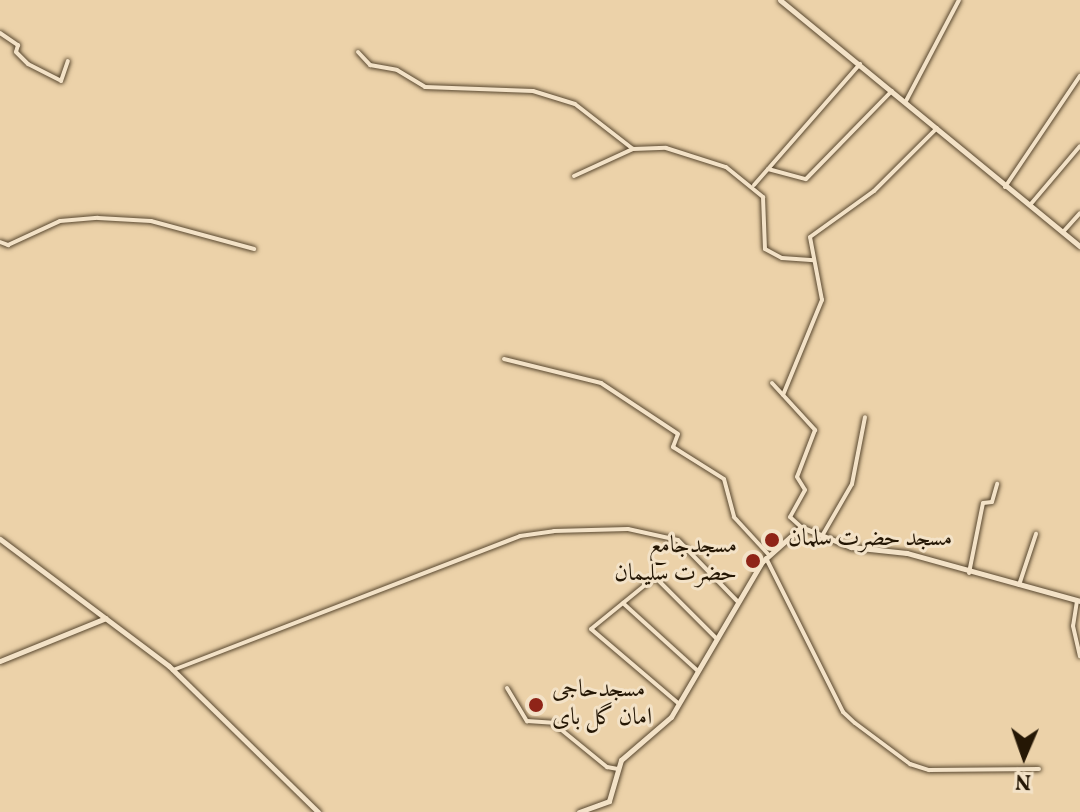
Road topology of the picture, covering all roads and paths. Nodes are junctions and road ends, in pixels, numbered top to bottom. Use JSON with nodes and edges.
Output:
{"nodes":[{"id":1,"x":780,"y":0,"type":"edge"},
{"id":2,"x":959,"y":0,"type":"edge"},
{"id":3,"x":0,"y":33,"type":"edge"},
{"id":4,"x":358,"y":52,"type":"dead end"},
{"id":5,"x":68,"y":61,"type":"dead end"},
{"id":6,"x":860,"y":64,"type":"junction"},
{"id":7,"x":1080,"y":76,"type":"edge"},
{"id":8,"x":892,"y":90,"type":"junction"},
{"id":9,"x":906,"y":101,"type":"junction"},
{"id":10,"x":937,"y":128,"type":"junction"},
{"id":11,"x":1080,"y":146,"type":"edge"},
{"id":12,"x":633,"y":149,"type":"junction"},
{"id":13,"x":768,"y":169,"type":"junction"},
{"id":14,"x":574,"y":176,"type":"dead end"},
{"id":15,"x":754,"y":185,"type":"junction"},
{"id":16,"x":1005,"y":187,"type":"junction"},
{"id":17,"x":1030,"y":206,"type":"junction"},
{"id":18,"x":1080,"y":213,"type":"edge"},
{"id":19,"x":1063,"y":232,"type":"junction"},
{"id":20,"x":0,"y":242,"type":"edge"},
{"id":21,"x":1080,"y":246,"type":"edge"},
{"id":22,"x":254,"y":249,"type":"dead end"},
{"id":23,"x":814,"y":260,"type":"junction"},
{"id":24,"x":504,"y":359,"type":"dead end"},
{"id":25,"x":772,"y":383,"type":"dead end"},
{"id":26,"x":783,"y":395,"type":"junction"},
{"id":27,"x":865,"y":417,"type":"dead end"},
{"id":28,"x":997,"y":484,"type":"dead end"},
{"id":29,"x":801,"y":527,"type":"junction"},
{"id":30,"x":1036,"y":534,"type":"dead end"},
{"id":31,"x":822,"y":536,"type":"junction"},
{"id":32,"x":0,"y":539,"type":"edge"},
{"id":33,"x":768,"y":556,"type":"junction"},
{"id":34,"x":969,"y":573,"type":"junction"},
{"id":35,"x":1019,"y":585,"type":"junction"},
{"id":36,"x":1079,"y":601,"type":"edge"},
{"id":37,"x":738,"y":602,"type":"junction"},
{"id":38,"x":623,"y":603,"type":"junction"},
{"id":39,"x":106,"y":618,"type":"junction"},
{"id":40,"x":717,"y":639,"type":"junction"},
{"id":41,"x":1080,"y":656,"type":"edge"},
{"id":42,"x":0,"y":661,"type":"edge"},
{"id":43,"x":173,"y":670,"type":"junction"},
{"id":44,"x":698,"y":671,"type":"junction"},
{"id":45,"x":507,"y":688,"type":"dead end"},
{"id":46,"x":678,"y":703,"type":"junction"},
{"id":47,"x":618,"y":769,"type":"junction"},
{"id":48,"x":1039,"y":769,"type":"dead end"},
{"id":49,"x":318,"y":812,"type":"edge"},
{"id":50,"x":579,"y":812,"type":"edge"}],
"edges":[{"from":1,"to":6,"type":"street"},
{"from":2,"to":9,"type":"street"},
{"from":3,"to":5,"type":"street"},
{"from":4,"to":12,"type":"street"},
{"from":6,"to":8,"type":"street"},
{"from":6,"to":13,"type":"street"},
{"from":7,"to":16,"type":"street"},
{"from":8,"to":9,"type":"street"},
{"from":8,"to":13,"type":"street"},
{"from":9,"to":10,"type":"street"},
{"from":10,"to":16,"type":"street"},
{"from":10,"to":23,"type":"street"},
{"from":11,"to":17,"type":"street"},
{"from":12,"to":14,"type":"street"},
{"from":12,"to":15,"type":"street"},
{"from":13,"to":15,"type":"street"},
{"from":15,"to":23,"type":"street"},
{"from":16,"to":17,"type":"street"},
{"from":17,"to":19,"type":"street"},
{"from":18,"to":19,"type":"street"},
{"from":19,"to":21,"type":"street"},
{"from":20,"to":22,"type":"street"},
{"from":23,"to":26,"type":"street"},
{"from":24,"to":33,"type":"street"},
{"from":25,"to":26,"type":"street"},
{"from":26,"to":29,"type":"street"},
{"from":27,"to":31,"type":"street"},
{"from":28,"to":34,"type":"street"},
{"from":29,"to":31,"type":"street"},
{"from":29,"to":33,"type":"street"},
{"from":30,"to":35,"type":"street"},
{"from":31,"to":34,"type":"street"},
{"from":32,"to":39,"type":"street"},
{"from":33,"to":37,"type":"street"},
{"from":33,"to":48,"type":"street"},
{"from":34,"to":35,"type":"street"},
{"from":35,"to":36,"type":"street"},
{"from":36,"to":41,"type":"street"},
{"from":37,"to":40,"type":"street"},
{"from":37,"to":43,"type":"street"},
{"from":38,"to":40,"type":"street"},
{"from":38,"to":44,"type":"street"},
{"from":38,"to":46,"type":"street"},
{"from":39,"to":42,"type":"street"},
{"from":39,"to":43,"type":"street"},
{"from":40,"to":44,"type":"street"},
{"from":43,"to":49,"type":"street"},
{"from":44,"to":46,"type":"street"},
{"from":45,"to":47,"type":"street"},
{"from":46,"to":47,"type":"street"},
{"from":47,"to":50,"type":"street"}]}
